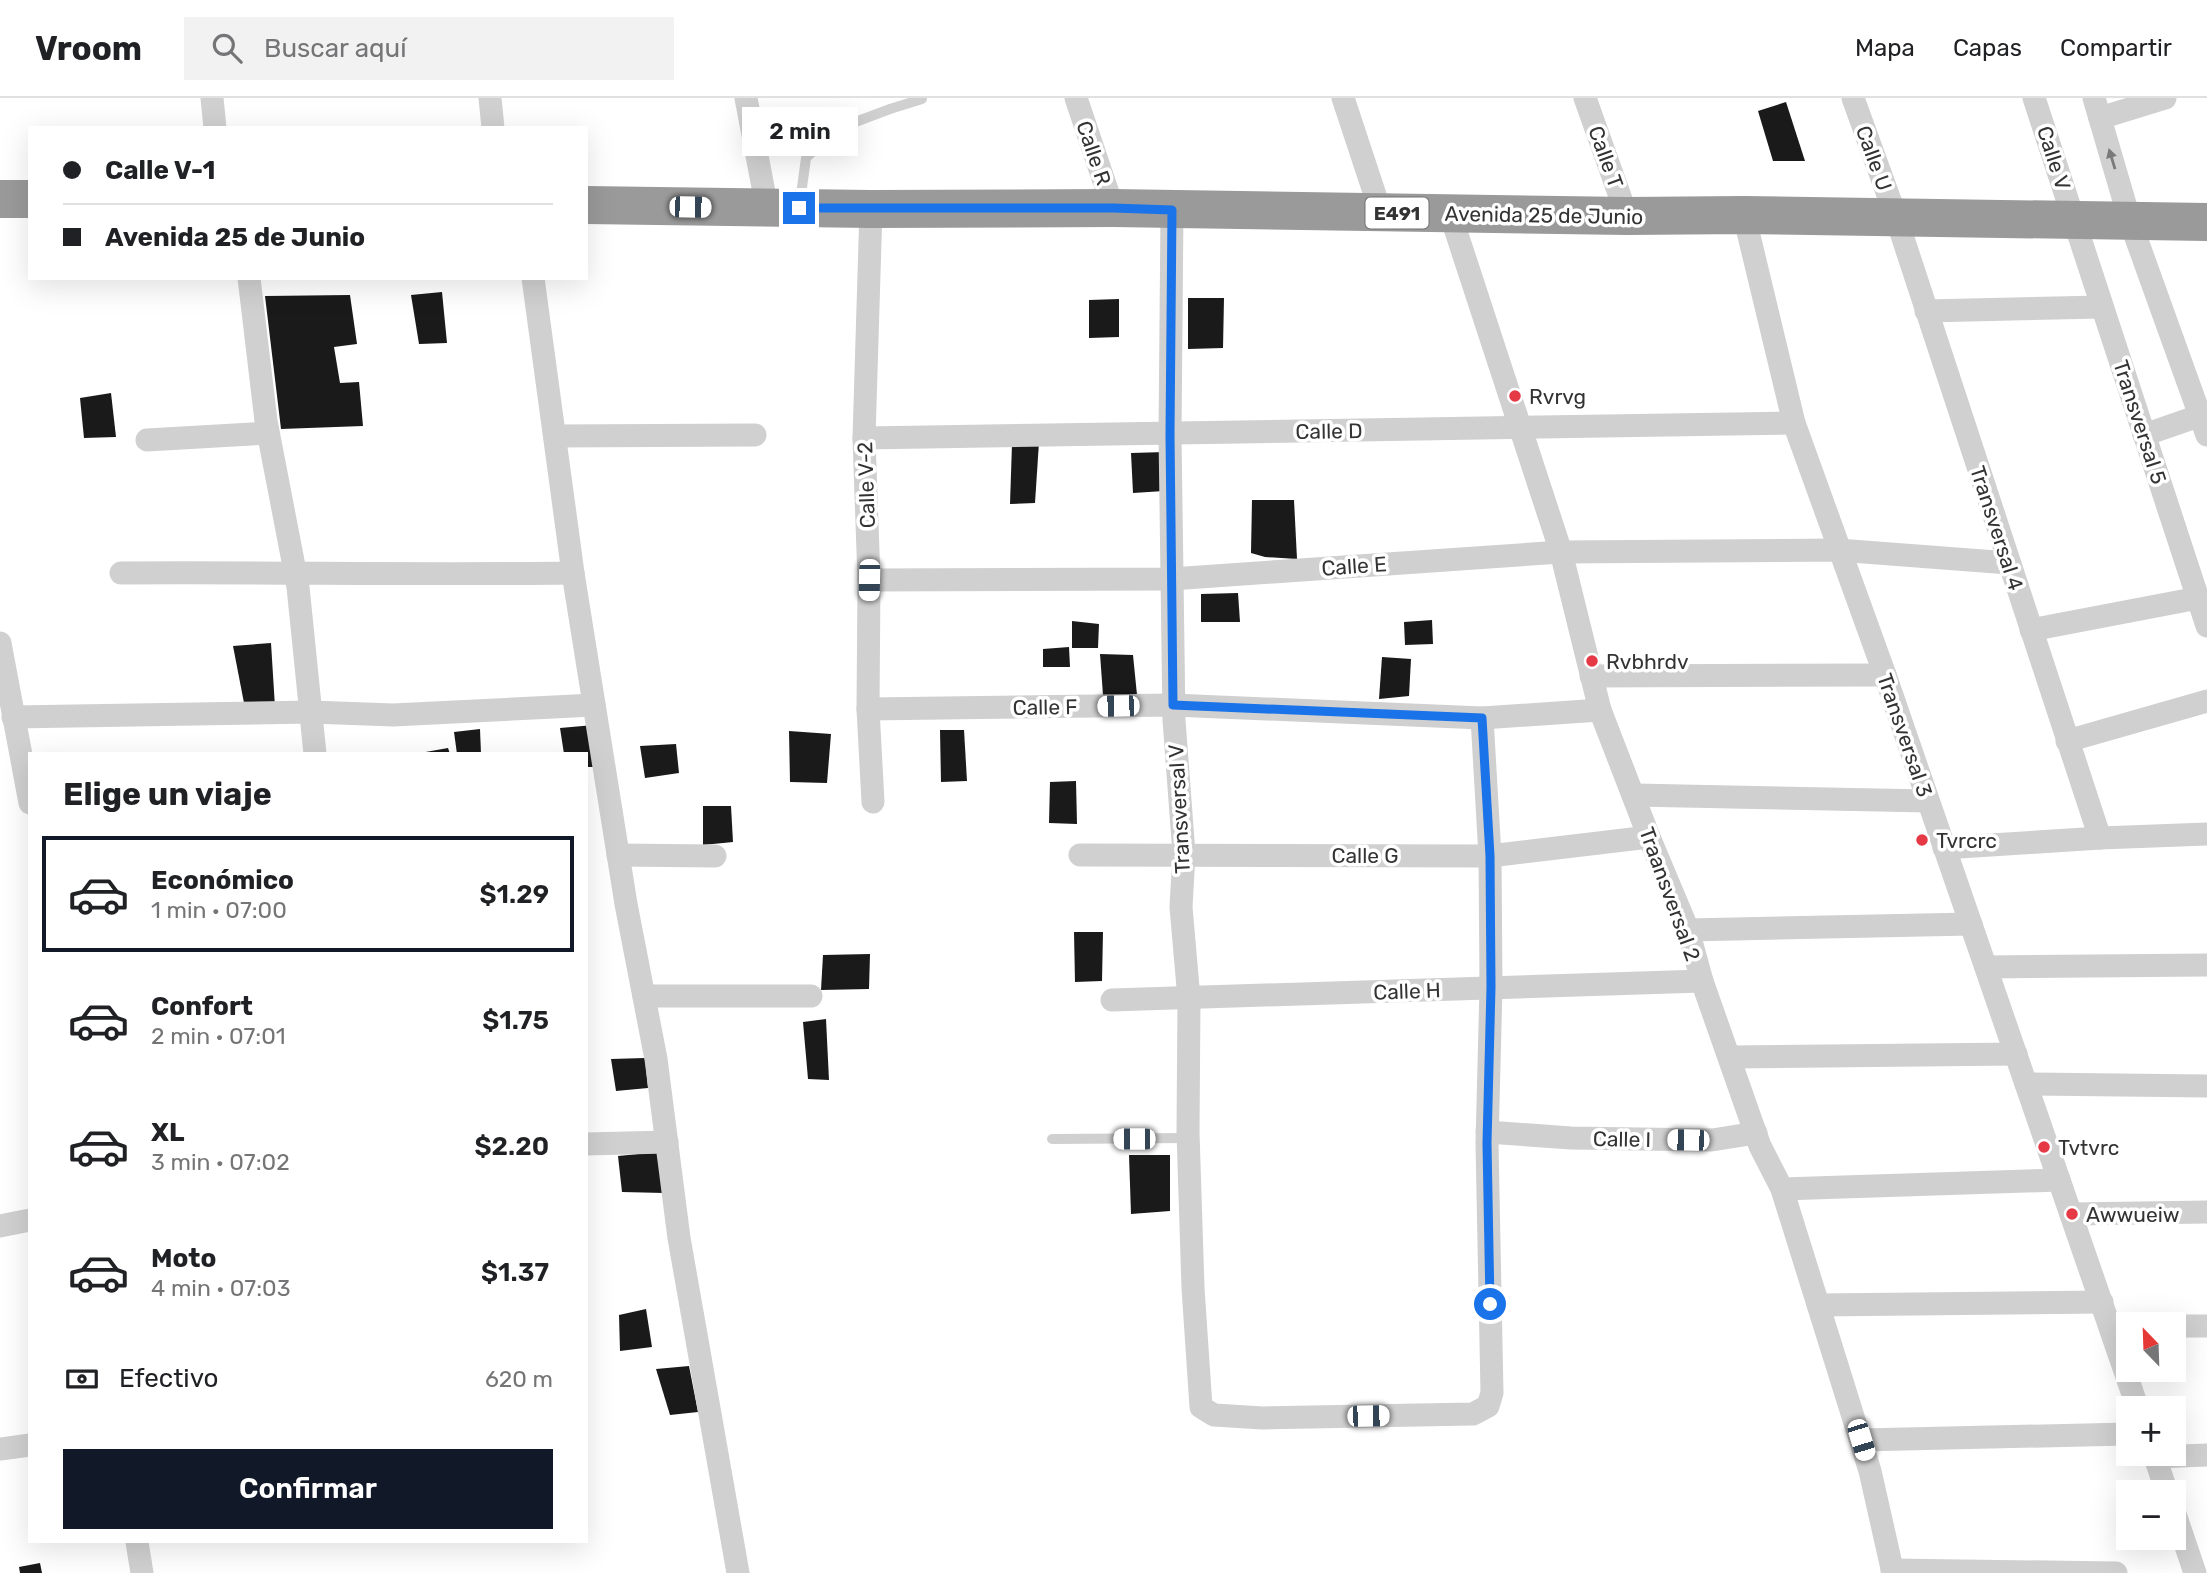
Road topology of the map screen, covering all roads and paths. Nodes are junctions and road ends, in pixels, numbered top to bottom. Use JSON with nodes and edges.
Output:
{"nodes":[{"id":1,"x":212,"y":98,"type":"edge"},
{"id":2,"x":490,"y":98,"type":"edge"},
{"id":3,"x":746,"y":98,"type":"edge"},
{"id":4,"x":1076,"y":98,"type":"edge"},
{"id":5,"x":1343,"y":98,"type":"edge"},
{"id":6,"x":1585,"y":98,"type":"edge"},
{"id":7,"x":1853,"y":98,"type":"edge"},
{"id":8,"x":2034,"y":98,"type":"edge"},
{"id":9,"x":2165,"y":98,"type":"edge"},
{"id":10,"x":922,"y":99,"type":"edge"},
{"id":11,"x":2097,"y":108,"type":"edge"},
{"id":12,"x":215,"y":126,"type":"edge"},
{"id":13,"x":493,"y":126,"type":"edge"},
{"id":14,"x":0,"y":199,"type":"edge"},
{"id":15,"x":28,"y":199,"type":"edge"},
{"id":16,"x":588,"y":205,"type":"edge"},
{"id":17,"x":783,"y":208,"type":"junction"},
{"id":18,"x":1113,"y":208,"type":"junction"},
{"id":19,"x":871,"y":209,"type":"junction"},
{"id":20,"x":1172,"y":210,"type":"junction"},
{"id":21,"x":1381,"y":213,"type":"junction"},
{"id":22,"x":1450,"y":213,"type":"junction"},
{"id":23,"x":1744,"y":215,"type":"junction"},
{"id":24,"x":1628,"y":216,"type":"junction"},
{"id":25,"x":1896,"y":217,"type":"junction"},
{"id":26,"x":2073,"y":219,"type":"junction"},
{"id":27,"x":2130,"y":221,"type":"junction"},
{"id":28,"x":2207,"y":222,"type":"edge"},
{"id":29,"x":249,"y":280,"type":"edge"},
{"id":30,"x":533,"y":280,"type":"edge"},
{"id":31,"x":2102,"y":307,"type":"junction"},
{"id":32,"x":1926,"y":312,"type":"junction"},
{"id":33,"x":2205,"y":421,"type":"edge"},
{"id":34,"x":1794,"y":423,"type":"junction"},
{"id":35,"x":1518,"y":427,"type":"junction"},
{"id":36,"x":268,"y":433,"type":"junction"},
{"id":37,"x":1170,"y":434,"type":"junction"},
{"id":38,"x":755,"y":435,"type":"dead end"},
{"id":39,"x":2144,"y":435,"type":"junction"},
{"id":40,"x":555,"y":436,"type":"junction"},
{"id":41,"x":864,"y":438,"type":"junction"},
{"id":42,"x":147,"y":440,"type":"dead end"},
{"id":43,"x":1838,"y":550,"type":"junction"},
{"id":44,"x":1561,"y":551,"type":"junction"},
{"id":45,"x":2009,"y":563,"type":"junction"},
{"id":46,"x":295,"y":572,"type":"junction"},
{"id":47,"x":121,"y":573,"type":"dead end"},
{"id":48,"x":573,"y":573,"type":"junction"},
{"id":49,"x":1171,"y":579,"type":"junction"},
{"id":50,"x":869,"y":580,"type":"junction"},
{"id":51,"x":2198,"y":598,"type":"junction"},
{"id":52,"x":2207,"y":626,"type":"edge"},
{"id":53,"x":2031,"y":630,"type":"junction"},
{"id":54,"x":0,"y":643,"type":"edge"},
{"id":55,"x":1885,"y":675,"type":"junction"},
{"id":56,"x":1591,"y":676,"type":"junction"},
{"id":57,"x":2207,"y":701,"type":"edge"},
{"id":58,"x":594,"y":705,"type":"junction"},
{"id":59,"x":1173,"y":705,"type":"junction"},
{"id":60,"x":868,"y":709,"type":"junction"},
{"id":61,"x":1600,"y":710,"type":"junction"},
{"id":62,"x":311,"y":712,"type":"junction"},
{"id":63,"x":13,"y":717,"type":"junction"},
{"id":64,"x":1482,"y":718,"type":"junction"},
{"id":65,"x":2067,"y":741,"type":"junction"},
{"id":66,"x":315,"y":752,"type":"edge"},
{"id":67,"x":28,"y":793,"type":"edge"},
{"id":68,"x":1634,"y":795,"type":"junction"},
{"id":69,"x":1928,"y":801,"type":"junction"},
{"id":70,"x":873,"y":802,"type":"dead end"},
{"id":71,"x":2207,"y":834,"type":"edge"},
{"id":72,"x":1649,"y":837,"type":"junction"},
{"id":73,"x":2100,"y":838,"type":"junction"},
{"id":74,"x":1944,"y":848,"type":"junction"},
{"id":75,"x":1184,"y":854,"type":"junction"},
{"id":76,"x":618,"y":855,"type":"junction"},
{"id":77,"x":1080,"y":855,"type":"dead end"},
{"id":78,"x":715,"y":856,"type":"dead end"},
{"id":79,"x":1490,"y":856,"type":"junction"},
{"id":80,"x":1971,"y":924,"type":"junction"},
{"id":81,"x":1688,"y":930,"type":"junction"},
{"id":82,"x":2207,"y":965,"type":"edge"},
{"id":83,"x":1986,"y":967,"type":"junction"},
{"id":84,"x":1702,"y":981,"type":"junction"},
{"id":85,"x":1491,"y":987,"type":"junction"},
{"id":86,"x":644,"y":996,"type":"junction"},
{"id":87,"x":811,"y":996,"type":"dead end"},
{"id":88,"x":1189,"y":999,"type":"junction"},
{"id":89,"x":1112,"y":1000,"type":"dead end"},
{"id":90,"x":2016,"y":1054,"type":"junction"},
{"id":91,"x":1730,"y":1058,"type":"junction"},
{"id":92,"x":2026,"y":1084,"type":"junction"},
{"id":93,"x":2207,"y":1086,"type":"edge"},
{"id":94,"x":1487,"y":1132,"type":"junction"},
{"id":95,"x":1756,"y":1132,"type":"junction"},
{"id":96,"x":1052,"y":1139,"type":"dead end"},
{"id":97,"x":1189,"y":1139,"type":"junction"},
{"id":98,"x":667,"y":1142,"type":"junction"},
{"id":99,"x":588,"y":1144,"type":"edge"},
{"id":100,"x":2059,"y":1180,"type":"junction"},
{"id":101,"x":1782,"y":1189,"type":"junction"},
{"id":102,"x":2207,"y":1212,"type":"edge"},
{"id":103,"x":2071,"y":1214,"type":"junction"},
{"id":104,"x":28,"y":1220,"type":"edge"},
{"id":105,"x":0,"y":1226,"type":"edge"},
{"id":106,"x":2102,"y":1302,"type":"junction"},
{"id":107,"x":1818,"y":1305,"type":"junction"},
{"id":108,"x":2116,"y":1323,"type":"edge"},
{"id":109,"x":2186,"y":1326,"type":"edge"},
{"id":110,"x":2207,"y":1326,"type":"edge"},
{"id":111,"x":2116,"y":1434,"type":"edge"},
{"id":112,"x":1861,"y":1440,"type":"junction"},
{"id":113,"x":28,"y":1445,"type":"edge"},
{"id":114,"x":0,"y":1449,"type":"edge"},
{"id":115,"x":2186,"y":1455,"type":"edge"},
{"id":116,"x":2207,"y":1455,"type":"edge"},
{"id":117,"x":137,"y":1543,"type":"edge"},
{"id":118,"x":2186,"y":1546,"type":"edge"},
{"id":119,"x":1892,"y":1571,"type":"edge"},
{"id":120,"x":142,"y":1573,"type":"edge"},
{"id":121,"x":738,"y":1573,"type":"edge"},
{"id":122,"x":2116,"y":1573,"type":"edge"},
{"id":123,"x":2195,"y":1573,"type":"edge"}],
"edges":[{"from":1,"to":12,"type":"street"},
{"from":2,"to":13,"type":"street"},
{"from":3,"to":17,"type":"street"},
{"from":4,"to":18,"type":"street","name":"Calle R"},
{"from":5,"to":21,"type":"street"},
{"from":6,"to":24,"type":"street","name":"Calle T"},
{"from":7,"to":25,"type":"street","name":"Calle U"},
{"from":8,"to":26,"type":"street","name":"Calle V"},
{"from":9,"to":11,"type":"street"},
{"from":10,"to":17,"type":"lane"},
{"from":27,"to":11,"type":"street","one_way":true},
{"from":14,"to":15,"type":"highway"},
{"from":16,"to":17,"type":"highway","name":"Avenida 25 de Junio","number":"E491"},
{"from":17,"to":19,"type":"highway","name":"Avenida 25 de Junio","number":"E491"},
{"from":18,"to":19,"type":"highway","name":"Avenida 25 de Junio","number":"E491"},
{"from":18,"to":20,"type":"highway","name":"Avenida 25 de Junio","number":"E491"},
{"from":19,"to":41,"type":"street","name":"Calle V-2"},
{"from":20,"to":21,"type":"highway","name":"Avenida 25 de Junio","number":"E491"},
{"from":20,"to":37,"type":"street","name":"Transversal V"},
{"from":21,"to":22,"type":"highway","name":"Avenida 25 de Junio","number":"E491"},
{"from":22,"to":24,"type":"highway","name":"Avenida 25 de Junio","number":"E491"},
{"from":22,"to":35,"type":"street","name":"Traansversal 2"},
{"from":23,"to":24,"type":"highway","name":"Avenida 25 de Junio","number":"E491"},
{"from":23,"to":25,"type":"highway","name":"Avenida 25 de Junio","number":"E491"},
{"from":23,"to":34,"type":"street","name":"Transversal 3"},
{"from":25,"to":26,"type":"highway","name":"Avenida 25 de Junio","number":"E491"},
{"from":25,"to":32,"type":"street","name":"Transversal 4"},
{"from":26,"to":27,"type":"highway","name":"Avenida 25 de Junio","number":"E491"},
{"from":26,"to":31,"type":"street","name":"Transversal 5"},
{"from":27,"to":28,"type":"highway","name":"Avenida 25 de Junio","number":"E491"},
{"from":27,"to":33,"type":"street"},
{"from":29,"to":36,"type":"street"},
{"from":30,"to":40,"type":"street"},
{"from":31,"to":32,"type":"street"},
{"from":31,"to":39,"type":"street","name":"Transversal 5"},
{"from":32,"to":45,"type":"street","name":"Transversal 4"},
{"from":33,"to":39,"type":"street"},
{"from":34,"to":35,"type":"street","name":"Calle D"},
{"from":34,"to":43,"type":"street","name":"Transversal 3"},
{"from":35,"to":37,"type":"street","name":"Calle D"},
{"from":35,"to":44,"type":"street","name":"Traansversal 2"},
{"from":36,"to":42,"type":"street"},
{"from":36,"to":46,"type":"street"},
{"from":37,"to":41,"type":"street","name":"Calle D"},
{"from":37,"to":49,"type":"street","name":"Transversal V"},
{"from":38,"to":40,"type":"street"},
{"from":39,"to":51,"type":"street","name":"Transversal 5"},
{"from":40,"to":48,"type":"street"},
{"from":41,"to":50,"type":"street","name":"Calle V-2"},
{"from":43,"to":44,"type":"street","name":"Calle E"},
{"from":43,"to":45,"type":"street","name":"Calle E"},
{"from":43,"to":55,"type":"street","name":"Transversal 3"},
{"from":44,"to":49,"type":"street","name":"Calle E"},
{"from":44,"to":56,"type":"street","name":"Traansversal 2"},
{"from":45,"to":53,"type":"street","name":"Transversal 4"},
{"from":46,"to":47,"type":"street"},
{"from":46,"to":48,"type":"street"},
{"from":46,"to":62,"type":"street"},
{"from":48,"to":58,"type":"street"},
{"from":49,"to":50,"type":"street","name":"Calle E"},
{"from":49,"to":59,"type":"street","name":"Transversal V"},
{"from":50,"to":60,"type":"street","name":"Calle V-2"},
{"from":51,"to":52,"type":"street","name":"Transversal 5"},
{"from":51,"to":53,"type":"street"},
{"from":53,"to":65,"type":"street","name":"Transversal 4"},
{"from":54,"to":63,"type":"street"},
{"from":55,"to":56,"type":"street"},
{"from":55,"to":69,"type":"street","name":"Transversal 3"},
{"from":56,"to":61,"type":"street","name":"Traansversal 2"},
{"from":57,"to":65,"type":"street"},
{"from":58,"to":62,"type":"street"},
{"from":58,"to":76,"type":"street"},
{"from":59,"to":60,"type":"street","name":"Calle F"},
{"from":59,"to":64,"type":"street","name":"Calle F"},
{"from":59,"to":75,"type":"street","name":"Transversal V"},
{"from":60,"to":70,"type":"street","name":"Calle V-2"},
{"from":61,"to":64,"type":"street","name":"Calle F"},
{"from":61,"to":68,"type":"street","name":"Traansversal 2"},
{"from":62,"to":63,"type":"street"},
{"from":62,"to":66,"type":"street"},
{"from":63,"to":67,"type":"street"},
{"from":64,"to":79,"type":"street"},
{"from":65,"to":73,"type":"street","name":"Transversal 4"},
{"from":68,"to":69,"type":"street"},
{"from":68,"to":72,"type":"street","name":"Traansversal 2"},
{"from":69,"to":74,"type":"street","name":"Transversal 3"},
{"from":71,"to":73,"type":"street"},
{"from":72,"to":79,"type":"street","name":"Calle G"},
{"from":72,"to":81,"type":"street","name":"Traansversal 2"},
{"from":73,"to":74,"type":"street"},
{"from":74,"to":80,"type":"street","name":"Transversal 3"},
{"from":75,"to":77,"type":"street","name":"Calle G"},
{"from":75,"to":79,"type":"street","name":"Calle G"},
{"from":75,"to":88,"type":"street","name":"Transversal V"},
{"from":76,"to":78,"type":"street"},
{"from":76,"to":86,"type":"street"},
{"from":79,"to":85,"type":"street"},
{"from":80,"to":81,"type":"street"},
{"from":80,"to":83,"type":"street","name":"Transversal 3"},
{"from":81,"to":84,"type":"street","name":"Traansversal 2"},
{"from":82,"to":83,"type":"street"},
{"from":83,"to":90,"type":"street","name":"Transversal 3"},
{"from":84,"to":85,"type":"street","name":"Calle H"},
{"from":84,"to":91,"type":"street","name":"Traansversal 2"},
{"from":85,"to":88,"type":"street","name":"Calle H"},
{"from":85,"to":94,"type":"street"},
{"from":86,"to":87,"type":"street"},
{"from":86,"to":98,"type":"street"},
{"from":88,"to":89,"type":"street","name":"Calle H"},
{"from":88,"to":97,"type":"street","name":"Transversal V"},
{"from":90,"to":91,"type":"street"},
{"from":90,"to":92,"type":"street","name":"Transversal 3"},
{"from":91,"to":95,"type":"street","name":"Traansversal 2"},
{"from":92,"to":93,"type":"street"},
{"from":92,"to":100,"type":"street","name":"Transversal 3"},
{"from":94,"to":95,"type":"street","name":"Calle I"},
{"from":94,"to":97,"type":"street","name":"Transversal V"},
{"from":95,"to":101,"type":"street","name":"Traansversal 2"},
{"from":96,"to":97,"type":"lane"},
{"from":98,"to":99,"type":"street"},
{"from":98,"to":121,"type":"street"},
{"from":100,"to":101,"type":"street"},
{"from":100,"to":103,"type":"street","name":"Transversal 3"},
{"from":101,"to":107,"type":"street","name":"Traansversal 2"},
{"from":102,"to":103,"type":"street"},
{"from":103,"to":106,"type":"street","name":"Transversal 3"},
{"from":104,"to":105,"type":"street"},
{"from":106,"to":107,"type":"street"},
{"from":106,"to":108,"type":"street","name":"Transversal 3"},
{"from":107,"to":112,"type":"street","name":"Traansversal 2"},
{"from":109,"to":110,"type":"street"},
{"from":111,"to":112,"type":"street"},
{"from":112,"to":119,"type":"street","name":"Traansversal 2"},
{"from":113,"to":114,"type":"street"},
{"from":115,"to":116,"type":"street"},
{"from":117,"to":120,"type":"street"},
{"from":118,"to":123,"type":"street"},
{"from":119,"to":122,"type":"street"}]}
